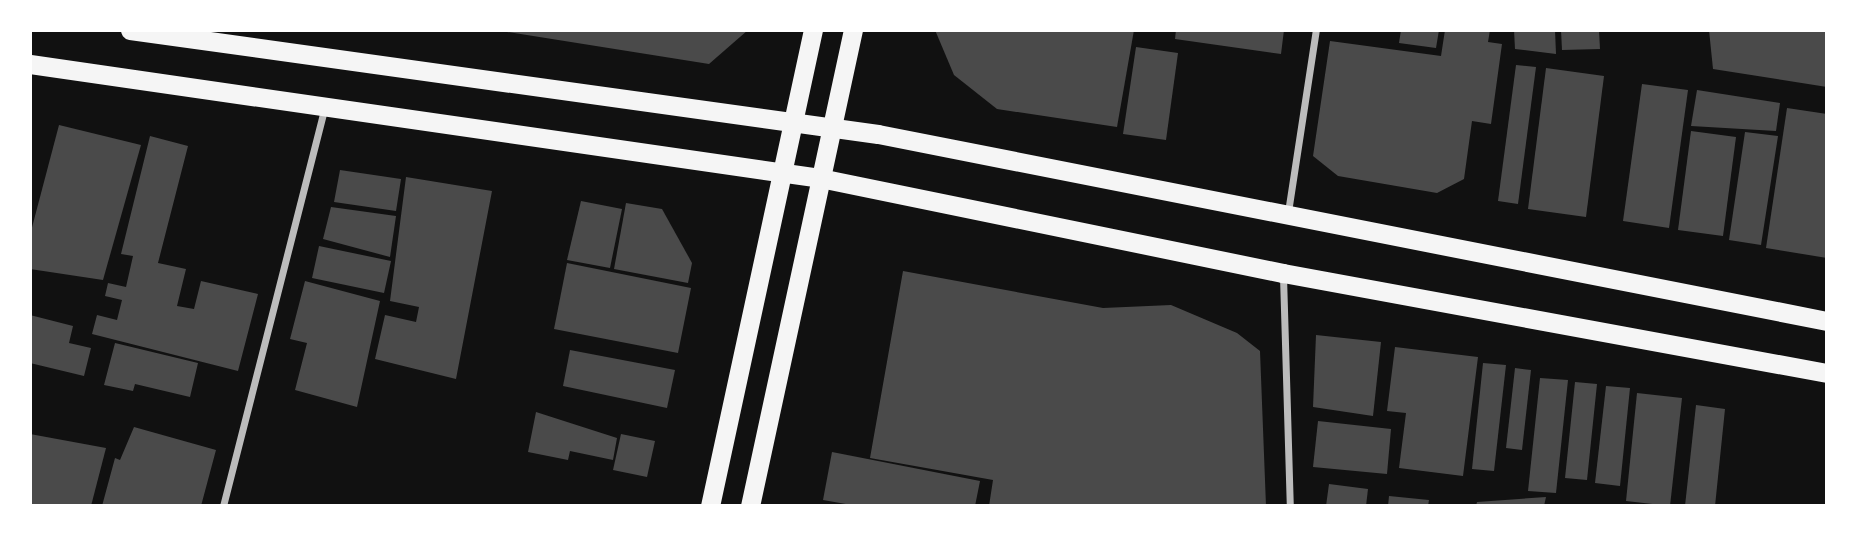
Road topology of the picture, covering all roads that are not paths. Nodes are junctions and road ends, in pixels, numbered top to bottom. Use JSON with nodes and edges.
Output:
{"nodes":[{"id":1,"x":130,"y":30,"type":"edge"},
{"id":2,"x":813,"y":30,"type":"edge"},
{"id":3,"x":853,"y":30,"type":"edge"},
{"id":4,"x":1316,"y":30,"type":"edge"},
{"id":5,"x":30,"y":64,"type":"edge"},
{"id":6,"x":326,"y":102,"type":"junction"},
{"id":7,"x":794,"y":121,"type":"junction"},
{"id":8,"x":832,"y":129,"type":"junction"},
{"id":9,"x":778,"y":176,"type":"junction"},
{"id":10,"x":820,"y":178,"type":"junction"},
{"id":11,"x":1288,"y":216,"type":"junction"},
{"id":12,"x":1283,"y":273,"type":"junction"},
{"id":13,"x":1827,"y":321,"type":"edge"},
{"id":14,"x":1827,"y":373,"type":"edge"},
{"id":15,"x":223,"y":506,"type":"edge"},
{"id":16,"x":710,"y":506,"type":"edge"},
{"id":17,"x":750,"y":506,"type":"edge"},
{"id":18,"x":1290,"y":506,"type":"edge"}],
"edges":[{"from":1,"to":7,"type":"highway"},
{"from":2,"to":7,"type":"highway"},
{"from":3,"to":8,"type":"highway"},
{"from":4,"to":11,"type":"street"},
{"from":5,"to":6,"type":"highway"},
{"from":6,"to":9,"type":"highway"},
{"from":6,"to":15,"type":"street"},
{"from":7,"to":8,"type":"highway"},
{"from":7,"to":9,"type":"highway"},
{"from":8,"to":10,"type":"highway"},
{"from":8,"to":11,"type":"highway"},
{"from":9,"to":10,"type":"highway"},
{"from":9,"to":16,"type":"highway"},
{"from":10,"to":12,"type":"highway"},
{"from":10,"to":17,"type":"highway"},
{"from":11,"to":13,"type":"highway"},
{"from":12,"to":14,"type":"highway"},
{"from":12,"to":18,"type":"street"}]}
